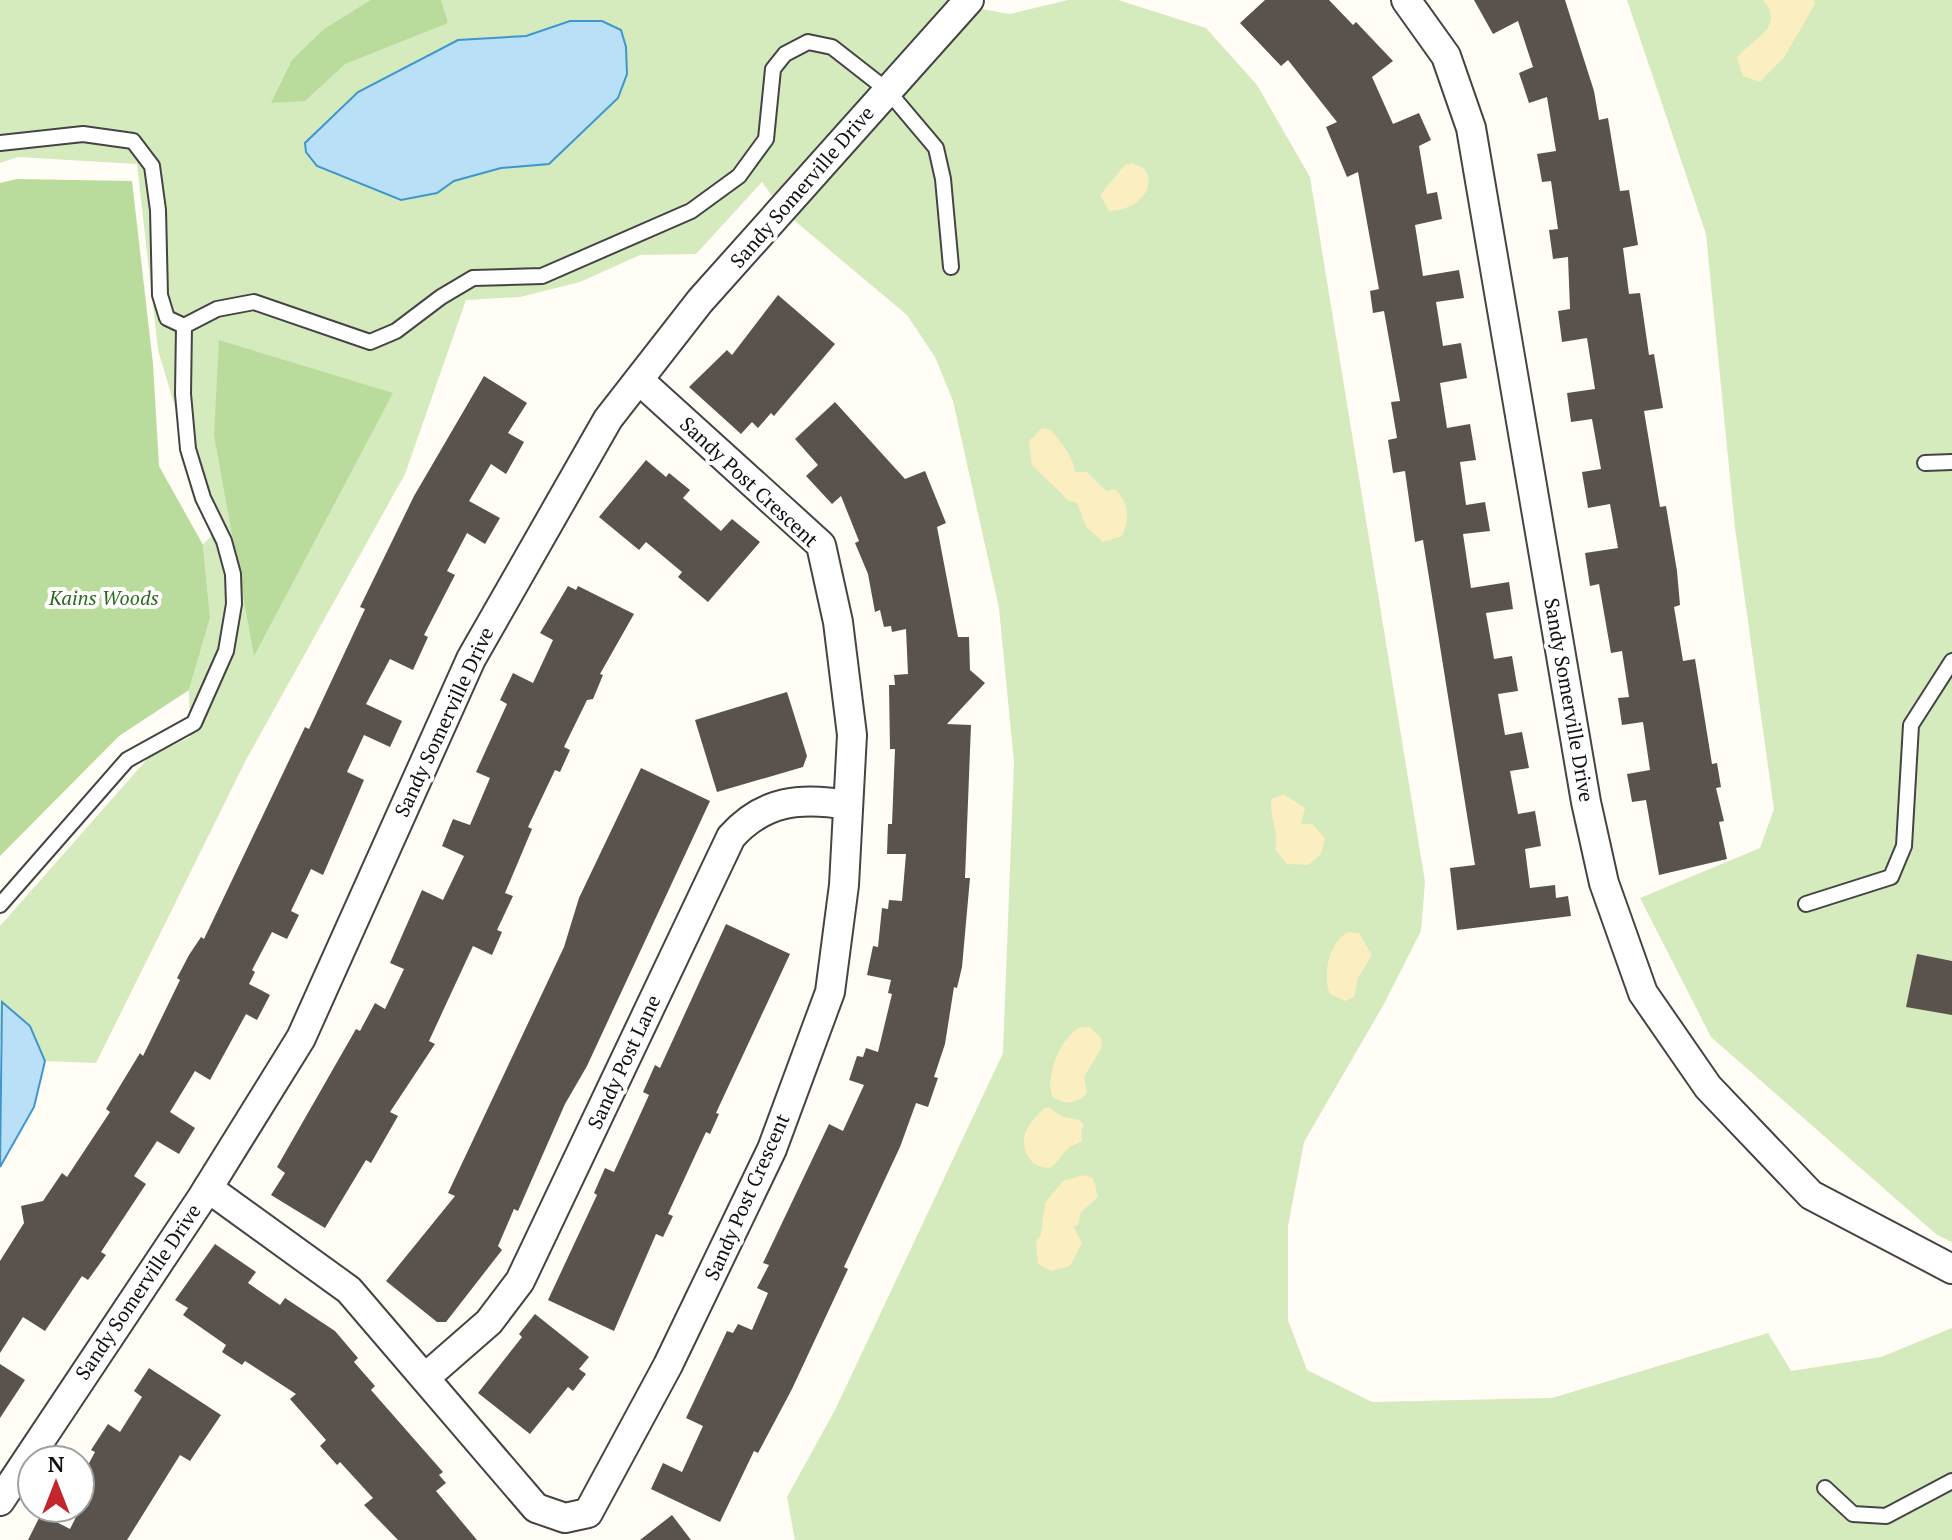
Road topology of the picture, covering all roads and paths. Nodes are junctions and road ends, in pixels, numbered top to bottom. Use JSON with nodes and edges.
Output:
{"nodes":[{"id":1,"x":969,"y":0,"type":"edge"},
{"id":2,"x":1406,"y":0,"type":"edge"},
{"id":3,"x":887,"y":90,"type":"junction"},
{"id":4,"x":0,"y":143,"type":"edge"},
{"id":5,"x":951,"y":267,"type":"dead end"},
{"id":6,"x":184,"y":326,"type":"junction"},
{"id":7,"x":639,"y":380,"type":"junction"},
{"id":8,"x":1952,"y":462,"type":"edge"},
{"id":9,"x":1925,"y":463,"type":"dead end"},
{"id":10,"x":1952,"y":661,"type":"edge"},
{"id":11,"x":848,"y":805,"type":"junction"},
{"id":12,"x":1806,"y":904,"type":"dead end"},
{"id":13,"x":0,"y":905,"type":"edge"},
{"id":14,"x":208,"y":1188,"type":"junction"},
{"id":15,"x":1952,"y":1269,"type":"edge"},
{"id":16,"x":426,"y":1377,"type":"junction"},
{"id":17,"x":1952,"y":1481,"type":"edge"},
{"id":18,"x":1825,"y":1488,"type":"dead end"},
{"id":19,"x":0,"y":1501,"type":"edge"}],
"edges":[{"from":1,"to":3,"type":"street","name":"Sandy Somerville Drive"},
{"from":2,"to":15,"type":"street","name":"Sandy Somerville Drive"},
{"from":3,"to":5,"type":"lane"},
{"from":3,"to":6,"type":"lane"},
{"from":3,"to":7,"type":"street","name":"Sandy Somerville Drive"},
{"from":4,"to":6,"type":"lane"},
{"from":6,"to":13,"type":"lane"},
{"from":7,"to":11,"type":"street","name":"Sandy Post Crescent"},
{"from":7,"to":14,"type":"street","name":"Sandy Somerville Drive"},
{"from":8,"to":9,"type":"lane"},
{"from":10,"to":12,"type":"lane"},
{"from":11,"to":16,"type":"street","name":"Sandy Post Lane"},
{"from":11,"to":16,"type":"street","name":"Sandy Post Crescent"},
{"from":14,"to":16,"type":"street","name":"Sandy Post Crescent"},
{"from":14,"to":19,"type":"street","name":"Sandy Somerville Drive"},
{"from":17,"to":18,"type":"lane"}]}
